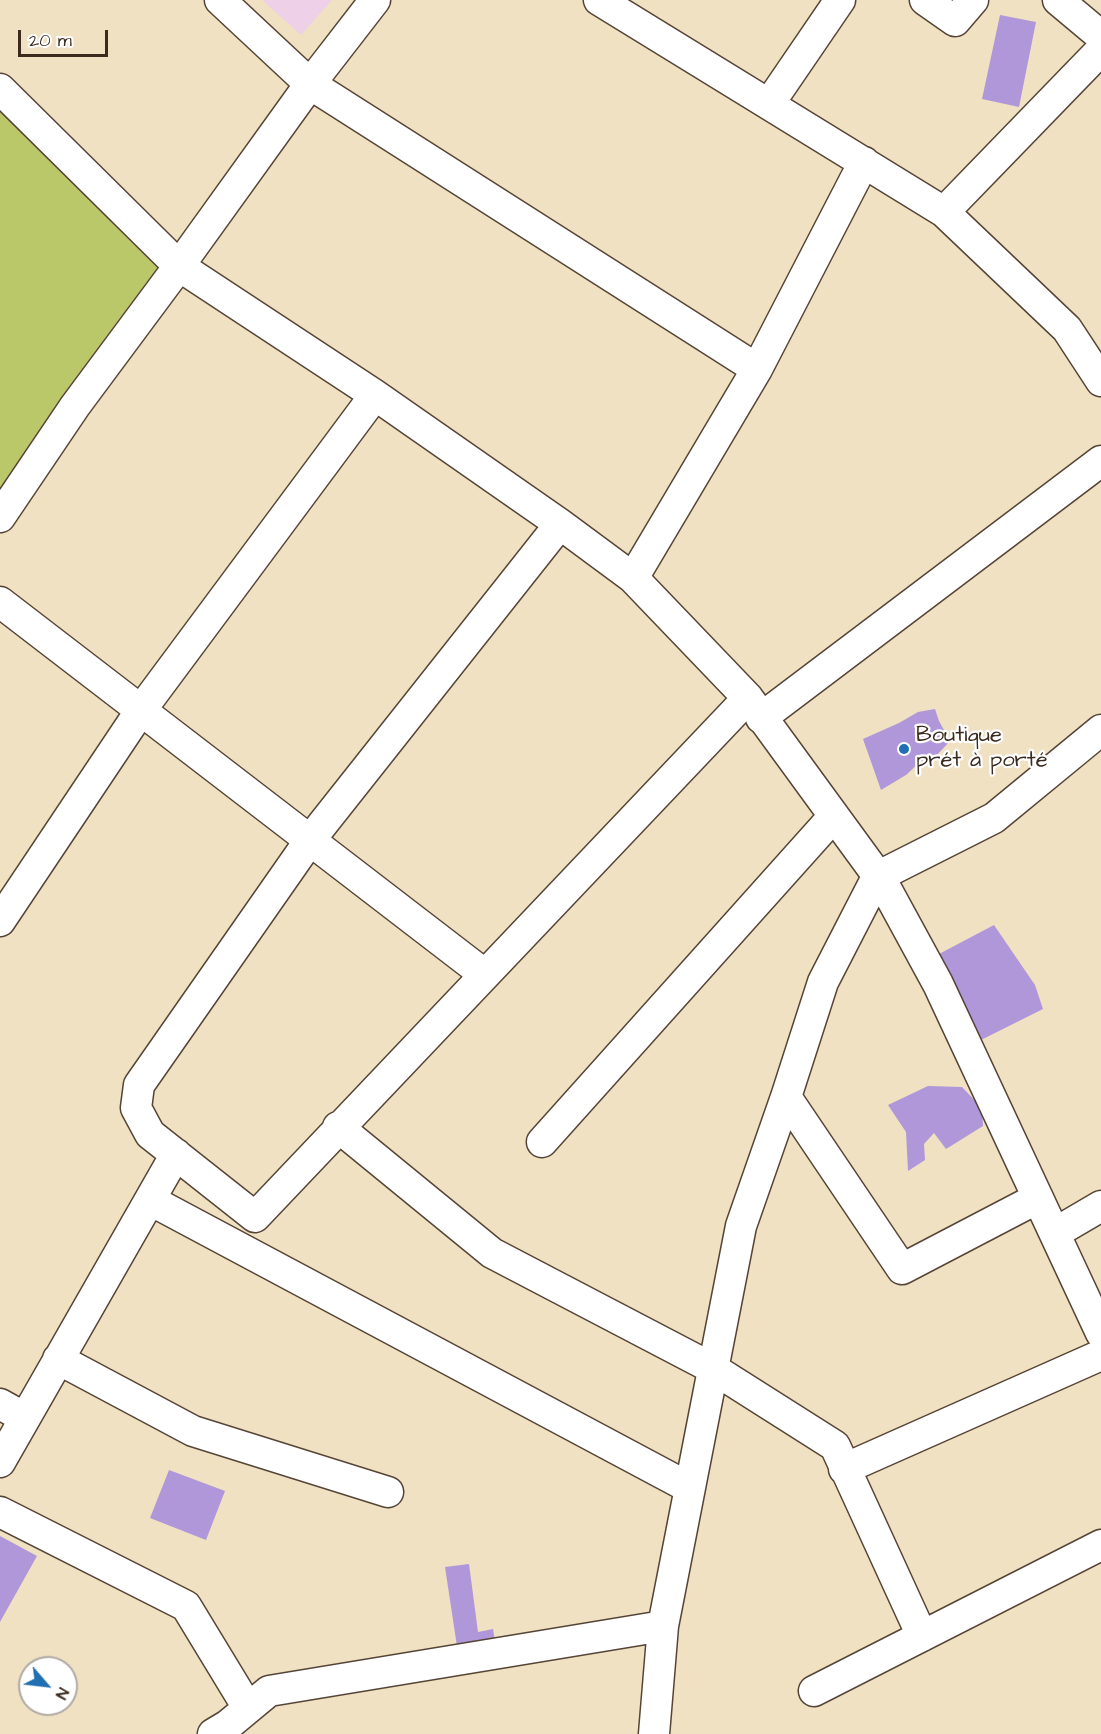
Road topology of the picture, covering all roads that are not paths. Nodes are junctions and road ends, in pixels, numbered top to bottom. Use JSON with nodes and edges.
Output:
{"nodes":[{"id":1,"x":220,"y":0,"type":"edge"},
{"id":2,"x":375,"y":0,"type":"edge"},
{"id":3,"x":599,"y":0,"type":"edge"},
{"id":4,"x":840,"y":0,"type":"edge"},
{"id":5,"x":925,"y":0,"type":"edge"},
{"id":6,"x":973,"y":0,"type":"edge"},
{"id":7,"x":1058,"y":0,"type":"edge"},
{"id":8,"x":1101,"y":36,"type":"edge"},
{"id":9,"x":1101,"y":50,"type":"edge"},
{"id":10,"x":310,"y":84,"type":"junction"},
{"id":11,"x":0,"y":89,"type":"edge"},
{"id":12,"x":769,"y":104,"type":"junction"},
{"id":13,"x":864,"y":162,"type":"junction"},
{"id":14,"x":945,"y":212,"type":"junction"},
{"id":15,"x":179,"y":266,"type":"junction"},
{"id":16,"x":757,"y":369,"type":"junction"},
{"id":17,"x":1101,"y":381,"type":"edge"},
{"id":18,"x":375,"y":395,"type":"junction"},
{"id":19,"x":1101,"y":461,"type":"edge"},
{"id":20,"x":0,"y":517,"type":"edge"},
{"id":21,"x":560,"y":524,"type":"junction"},
{"id":22,"x":633,"y":579,"type":"junction"},
{"id":23,"x":0,"y":602,"type":"edge"},
{"id":24,"x":754,"y":708,"type":"junction"},
{"id":25,"x":141,"y":710,"type":"junction"},
{"id":26,"x":1101,"y":730,"type":"edge"},
{"id":27,"x":834,"y":816,"type":"junction"},
{"id":28,"x":310,"y":840,"type":"junction"},
{"id":29,"x":877,"y":877,"type":"junction"},
{"id":30,"x":0,"y":921,"type":"edge"},
{"id":31,"x":484,"y":974,"type":"junction"},
{"id":32,"x":786,"y":1097,"type":"junction"},
{"id":33,"x":338,"y":1127,"type":"junction"},
{"id":34,"x":542,"y":1142,"type":"dead end"},
{"id":35,"x":176,"y":1154,"type":"junction"},
{"id":36,"x":1038,"y":1198,"type":"junction"},
{"id":37,"x":150,"y":1200,"type":"junction"},
{"id":38,"x":1101,"y":1206,"type":"edge"},
{"id":39,"x":1054,"y":1233,"type":"junction"},
{"id":40,"x":1101,"y":1333,"type":"edge"},
{"id":41,"x":1101,"y":1355,"type":"edge"},
{"id":42,"x":58,"y":1359,"type":"junction"},
{"id":43,"x":712,"y":1368,"type":"junction"},
{"id":44,"x":13,"y":1411,"type":"edge"},
{"id":45,"x":0,"y":1462,"type":"edge"},
{"id":46,"x":844,"y":1469,"type":"junction"},
{"id":47,"x":688,"y":1487,"type":"junction"},
{"id":48,"x":388,"y":1492,"type":"dead end"},
{"id":49,"x":0,"y":1512,"type":"edge"},
{"id":50,"x":1101,"y":1545,"type":"edge"},
{"id":51,"x":663,"y":1626,"type":"junction"},
{"id":52,"x":922,"y":1636,"type":"junction"},
{"id":53,"x":814,"y":1691,"type":"dead end"},
{"id":54,"x":248,"y":1708,"type":"junction"},
{"id":55,"x":213,"y":1734,"type":"edge"},
{"id":56,"x":654,"y":1734,"type":"edge"}],
"edges":[{"from":1,"to":10,"type":"street"},
{"from":2,"to":10,"type":"street"},
{"from":3,"to":12,"type":"street"},
{"from":4,"to":12,"type":"street"},
{"from":5,"to":6,"type":"street"},
{"from":7,"to":8,"type":"street"},
{"from":9,"to":14,"type":"street"},
{"from":10,"to":15,"type":"street"},
{"from":10,"to":16,"type":"street"},
{"from":11,"to":15,"type":"street"},
{"from":12,"to":13,"type":"street"},
{"from":13,"to":14,"type":"street"},
{"from":13,"to":16,"type":"street"},
{"from":14,"to":17,"type":"street"},
{"from":15,"to":18,"type":"street"},
{"from":15,"to":20,"type":"street"},
{"from":16,"to":22,"type":"street"},
{"from":18,"to":21,"type":"street"},
{"from":18,"to":25,"type":"street"},
{"from":19,"to":24,"type":"street"},
{"from":21,"to":22,"type":"street"},
{"from":21,"to":28,"type":"street"},
{"from":22,"to":24,"type":"street"},
{"from":23,"to":25,"type":"street"},
{"from":24,"to":27,"type":"street"},
{"from":24,"to":31,"type":"street"},
{"from":25,"to":28,"type":"street"},
{"from":25,"to":30,"type":"street"},
{"from":26,"to":29,"type":"street"},
{"from":27,"to":29,"type":"street"},
{"from":27,"to":34,"type":"street"},
{"from":28,"to":31,"type":"street"},
{"from":28,"to":35,"type":"street"},
{"from":29,"to":32,"type":"street"},
{"from":29,"to":36,"type":"street"},
{"from":31,"to":33,"type":"street"},
{"from":32,"to":36,"type":"street"},
{"from":32,"to":43,"type":"street"},
{"from":33,"to":35,"type":"street"},
{"from":33,"to":43,"type":"street"},
{"from":35,"to":37,"type":"street"},
{"from":36,"to":39,"type":"street"},
{"from":37,"to":42,"type":"street"},
{"from":37,"to":47,"type":"street"},
{"from":38,"to":39,"type":"street"},
{"from":39,"to":40,"type":"street"},
{"from":41,"to":46,"type":"street"},
{"from":42,"to":44,"type":"street"},
{"from":42,"to":48,"type":"street"},
{"from":43,"to":46,"type":"street"},
{"from":43,"to":47,"type":"street"},
{"from":44,"to":45,"type":"street"},
{"from":46,"to":52,"type":"street"},
{"from":47,"to":51,"type":"street"},
{"from":49,"to":54,"type":"street"},
{"from":50,"to":52,"type":"street"},
{"from":51,"to":54,"type":"street"},
{"from":51,"to":56,"type":"street"},
{"from":52,"to":53,"type":"street"},
{"from":54,"to":55,"type":"street"}]}
